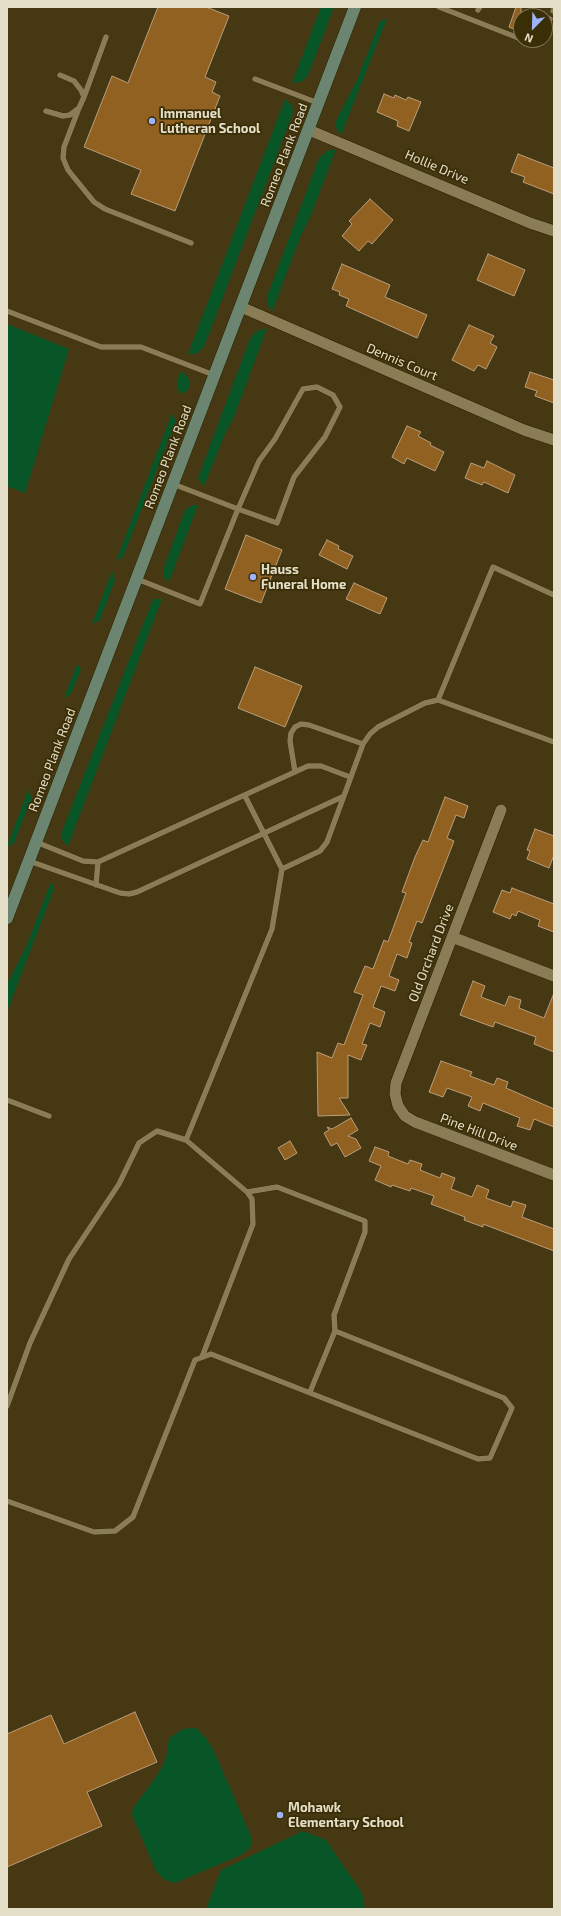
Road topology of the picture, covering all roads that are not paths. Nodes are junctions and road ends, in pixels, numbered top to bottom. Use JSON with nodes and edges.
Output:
{"nodes":[{"id":1,"x":355,"y":7,"type":"edge"},
{"id":2,"x":440,"y":7,"type":"edge"},
{"id":3,"x":513,"y":36,"type":"edge"},
{"id":4,"x":106,"y":37,"type":"dead end"},
{"id":5,"x":60,"y":75,"type":"dead end"},
{"id":6,"x":255,"y":79,"type":"dead end"},
{"id":7,"x":84,"y":97,"type":"junction"},
{"id":8,"x":319,"y":103,"type":"junction"},
{"id":9,"x":79,"y":108,"type":"junction"},
{"id":10,"x":46,"y":111,"type":"dead end"},
{"id":11,"x":309,"y":130,"type":"junction"},
{"id":12,"x":554,"y":232,"type":"edge"},
{"id":13,"x":191,"y":243,"type":"dead end"},
{"id":14,"x":240,"y":308,"type":"junction"},
{"id":15,"x":7,"y":311,"type":"edge"},
{"id":16,"x":214,"y":375,"type":"junction"},
{"id":17,"x":554,"y":440,"type":"edge"},
{"id":18,"x":173,"y":484,"type":"junction"},
{"id":19,"x":238,"y":509,"type":"junction"},
{"id":20,"x":136,"y":579,"type":"junction"},
{"id":21,"x":554,"y":595,"type":"edge"},
{"id":22,"x":438,"y":700,"type":"junction"},
{"id":23,"x":554,"y":742,"type":"edge"},
{"id":24,"x":363,"y":744,"type":"junction"},
{"id":25,"x":295,"y":772,"type":"junction"},
{"id":26,"x":350,"y":777,"type":"junction"},
{"id":27,"x":245,"y":796,"type":"junction"},
{"id":28,"x":342,"y":798,"type":"junction"},
{"id":29,"x":501,"y":810,"type":"dead end"},
{"id":30,"x":264,"y":833,"type":"junction"},
{"id":31,"x":36,"y":842,"type":"junction"},
{"id":32,"x":29,"y":861,"type":"junction"},
{"id":33,"x":98,"y":862,"type":"junction"},
{"id":34,"x":282,"y":869,"type":"junction"},
{"id":35,"x":96,"y":885,"type":"junction"},
{"id":36,"x":7,"y":918,"type":"edge"},
{"id":37,"x":452,"y":937,"type":"junction"},
{"id":38,"x":554,"y":976,"type":"edge"},
{"id":39,"x":7,"y":1100,"type":"edge"},
{"id":40,"x":398,"y":1106,"type":"joint"},
{"id":41,"x":49,"y":1116,"type":"dead end"},
{"id":42,"x":186,"y":1140,"type":"junction"},
{"id":43,"x":554,"y":1175,"type":"edge"},
{"id":44,"x":247,"y":1192,"type":"junction"},
{"id":45,"x":335,"y":1331,"type":"junction"},
{"id":46,"x":202,"y":1357,"type":"junction"},
{"id":47,"x":310,"y":1392,"type":"junction"},
{"id":48,"x":7,"y":1406,"type":"edge"},
{"id":49,"x":7,"y":1500,"type":"edge"}],
"edges":[{"from":1,"to":8,"type":"main road","name":"Romeo Plank Road"},
{"from":2,"to":3,"type":"lane"},
{"from":4,"to":7,"type":"lane"},
{"from":5,"to":7,"type":"lane"},
{"from":6,"to":8,"type":"lane"},
{"from":7,"to":9,"type":"lane"},
{"from":8,"to":11,"type":"main road","name":"Romeo Plank Road"},
{"from":9,"to":10,"type":"lane"},
{"from":9,"to":13,"type":"lane"},
{"from":11,"to":12,"type":"street","name":"Hollie Drive"},
{"from":11,"to":14,"type":"main road","name":"Romeo Plank Road"},
{"from":14,"to":16,"type":"main road","name":"Romeo Plank Road"},
{"from":14,"to":17,"type":"street","name":"Dennis Court"},
{"from":15,"to":16,"type":"lane"},
{"from":16,"to":18,"type":"main road","name":"Romeo Plank Road"},
{"from":18,"to":19,"type":"lane"},
{"from":18,"to":20,"type":"main road","name":"Romeo Plank Road"},
{"from":19,"to":19,"type":"lane"},
{"from":19,"to":20,"type":"lane"},
{"from":20,"to":31,"type":"main road","name":"Romeo Plank Road"},
{"from":21,"to":22,"type":"lane"},
{"from":22,"to":23,"type":"lane"},
{"from":22,"to":24,"type":"lane"},
{"from":24,"to":25,"type":"lane"},
{"from":24,"to":26,"type":"lane"},
{"from":25,"to":26,"type":"lane"},
{"from":25,"to":27,"type":"lane"},
{"from":26,"to":28,"type":"lane"},
{"from":27,"to":30,"type":"lane"},
{"from":27,"to":33,"type":"lane"},
{"from":28,"to":30,"type":"lane"},
{"from":28,"to":34,"type":"lane"},
{"from":29,"to":37,"type":"street","name":"Old Orchard Drive"},
{"from":30,"to":34,"type":"lane"},
{"from":30,"to":35,"type":"lane"},
{"from":31,"to":32,"type":"main road","name":"Romeo Plank Road"},
{"from":31,"to":33,"type":"lane"},
{"from":32,"to":35,"type":"lane"},
{"from":32,"to":36,"type":"main road","name":"Romeo Plank Road"},
{"from":33,"to":35,"type":"lane"},
{"from":34,"to":42,"type":"lane"},
{"from":37,"to":38,"type":"street"},
{"from":37,"to":40,"type":"street","name":"Old Orchard Drive"},
{"from":39,"to":41,"type":"lane"},
{"from":40,"to":43,"type":"street","name":"Pine Hill Drive"},
{"from":42,"to":44,"type":"lane"},
{"from":42,"to":48,"type":"lane"},
{"from":44,"to":45,"type":"lane"},
{"from":44,"to":46,"type":"lane"},
{"from":45,"to":47,"type":"lane"},
{"from":45,"to":47,"type":"lane"},
{"from":46,"to":47,"type":"lane"},
{"from":46,"to":49,"type":"lane"}]}
